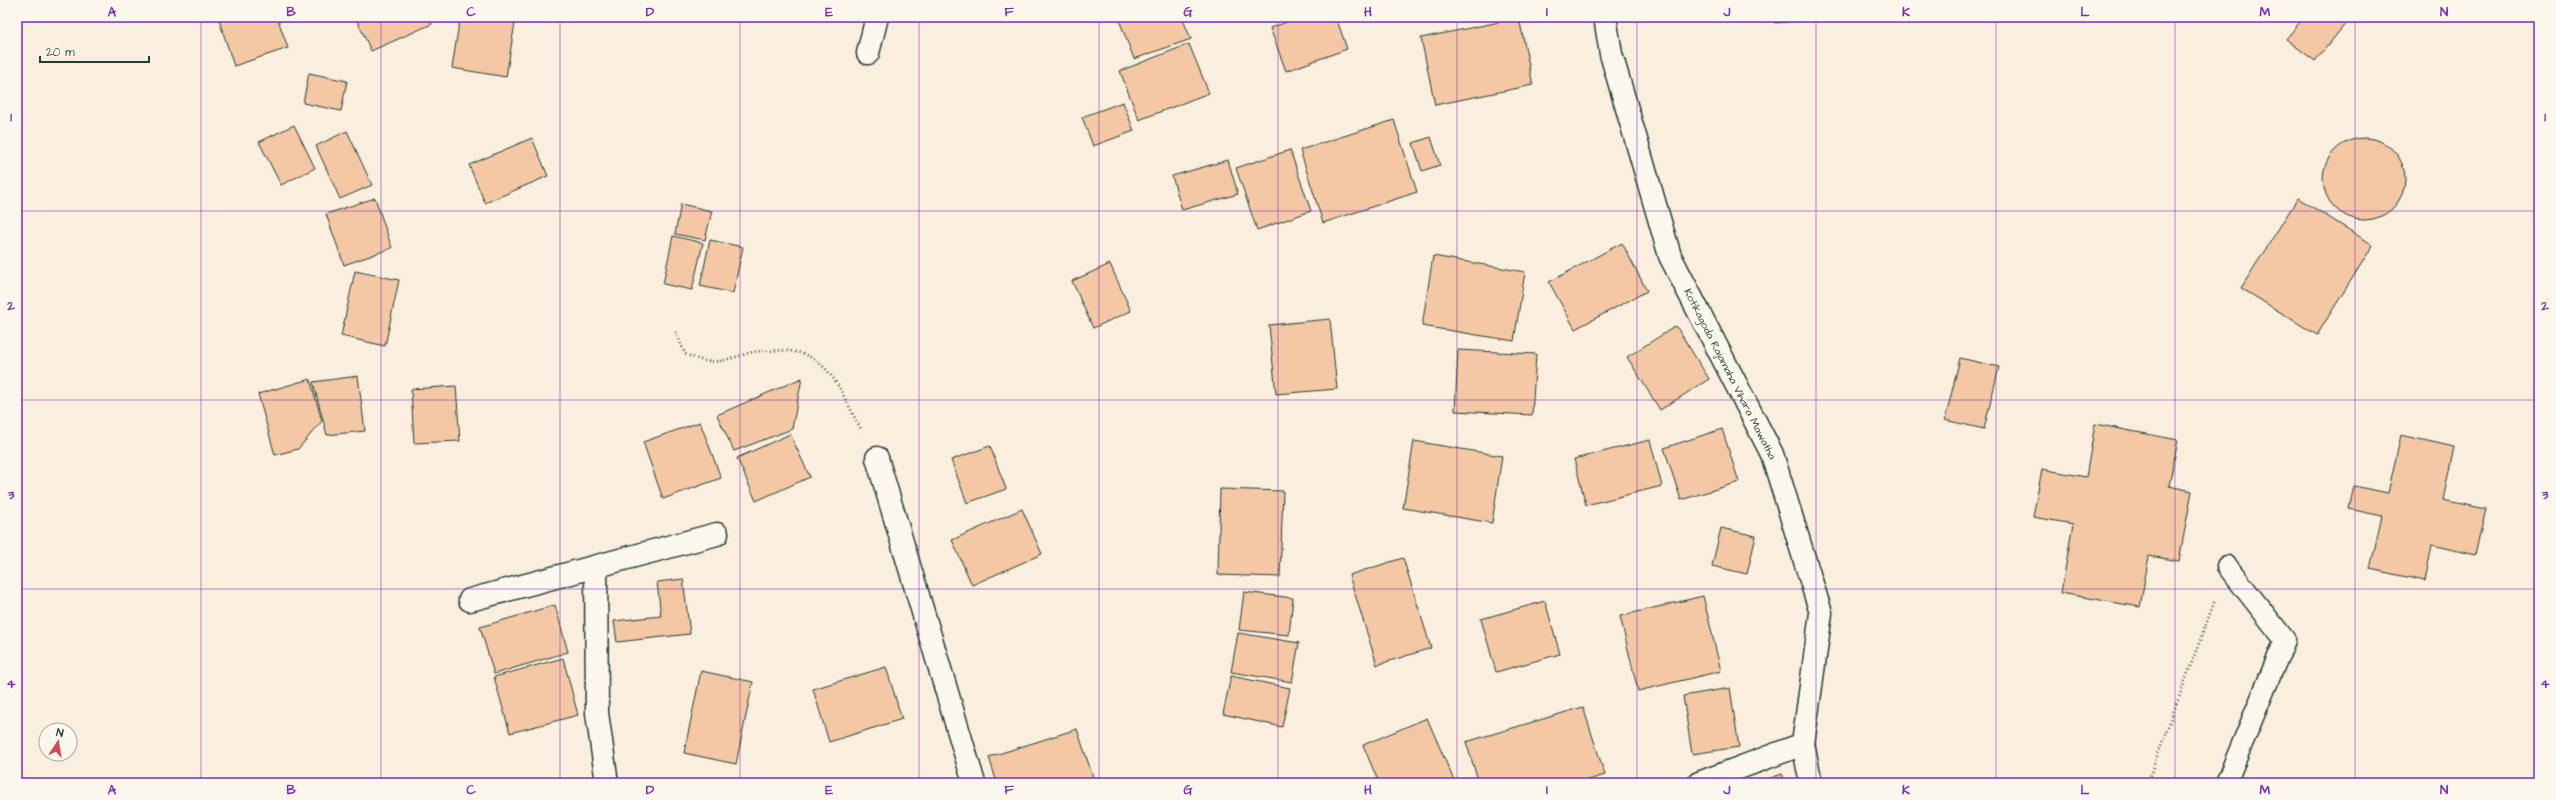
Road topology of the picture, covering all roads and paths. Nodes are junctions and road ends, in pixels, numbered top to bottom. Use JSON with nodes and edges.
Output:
{"nodes":[{"id":1,"x":877,"y":17,"type":"edge"},
{"id":2,"x":1604,"y":17,"type":"edge"},
{"id":3,"x":868,"y":53,"type":"dead end"},
{"id":4,"x":676,"y":332,"type":"dead end"},
{"id":5,"x":878,"y":458,"type":"joint"},
{"id":6,"x":717,"y":534,"type":"dead end"},
{"id":7,"x":2227,"y":566,"type":"joint"},
{"id":8,"x":596,"y":567,"type":"junction"},
{"id":9,"x":470,"y":600,"type":"dead end"},
{"id":10,"x":1803,"y":744,"type":"junction"},
{"id":11,"x":607,"y":783,"type":"edge"},
{"id":12,"x":974,"y":783,"type":"edge"},
{"id":13,"x":1699,"y":783,"type":"edge"},
{"id":14,"x":1811,"y":783,"type":"edge"},
{"id":15,"x":2146,"y":783,"type":"edge"},
{"id":16,"x":2226,"y":783,"type":"edge"}],
"edges":[{"from":1,"to":3,"type":"street"},
{"from":2,"to":10,"type":"street","name":"Kotikagoda Rajamaha Vihara Mawatha"},
{"from":4,"to":5,"type":"path"},
{"from":5,"to":12,"type":"street"},
{"from":6,"to":8,"type":"street"},
{"from":7,"to":15,"type":"path"},
{"from":7,"to":16,"type":"lane"},
{"from":8,"to":9,"type":"street"},
{"from":8,"to":11,"type":"street"},
{"from":10,"to":13,"type":"street"},
{"from":10,"to":14,"type":"street","name":"Kotikagoda Rajamaha Vihara Mawatha"}]}
